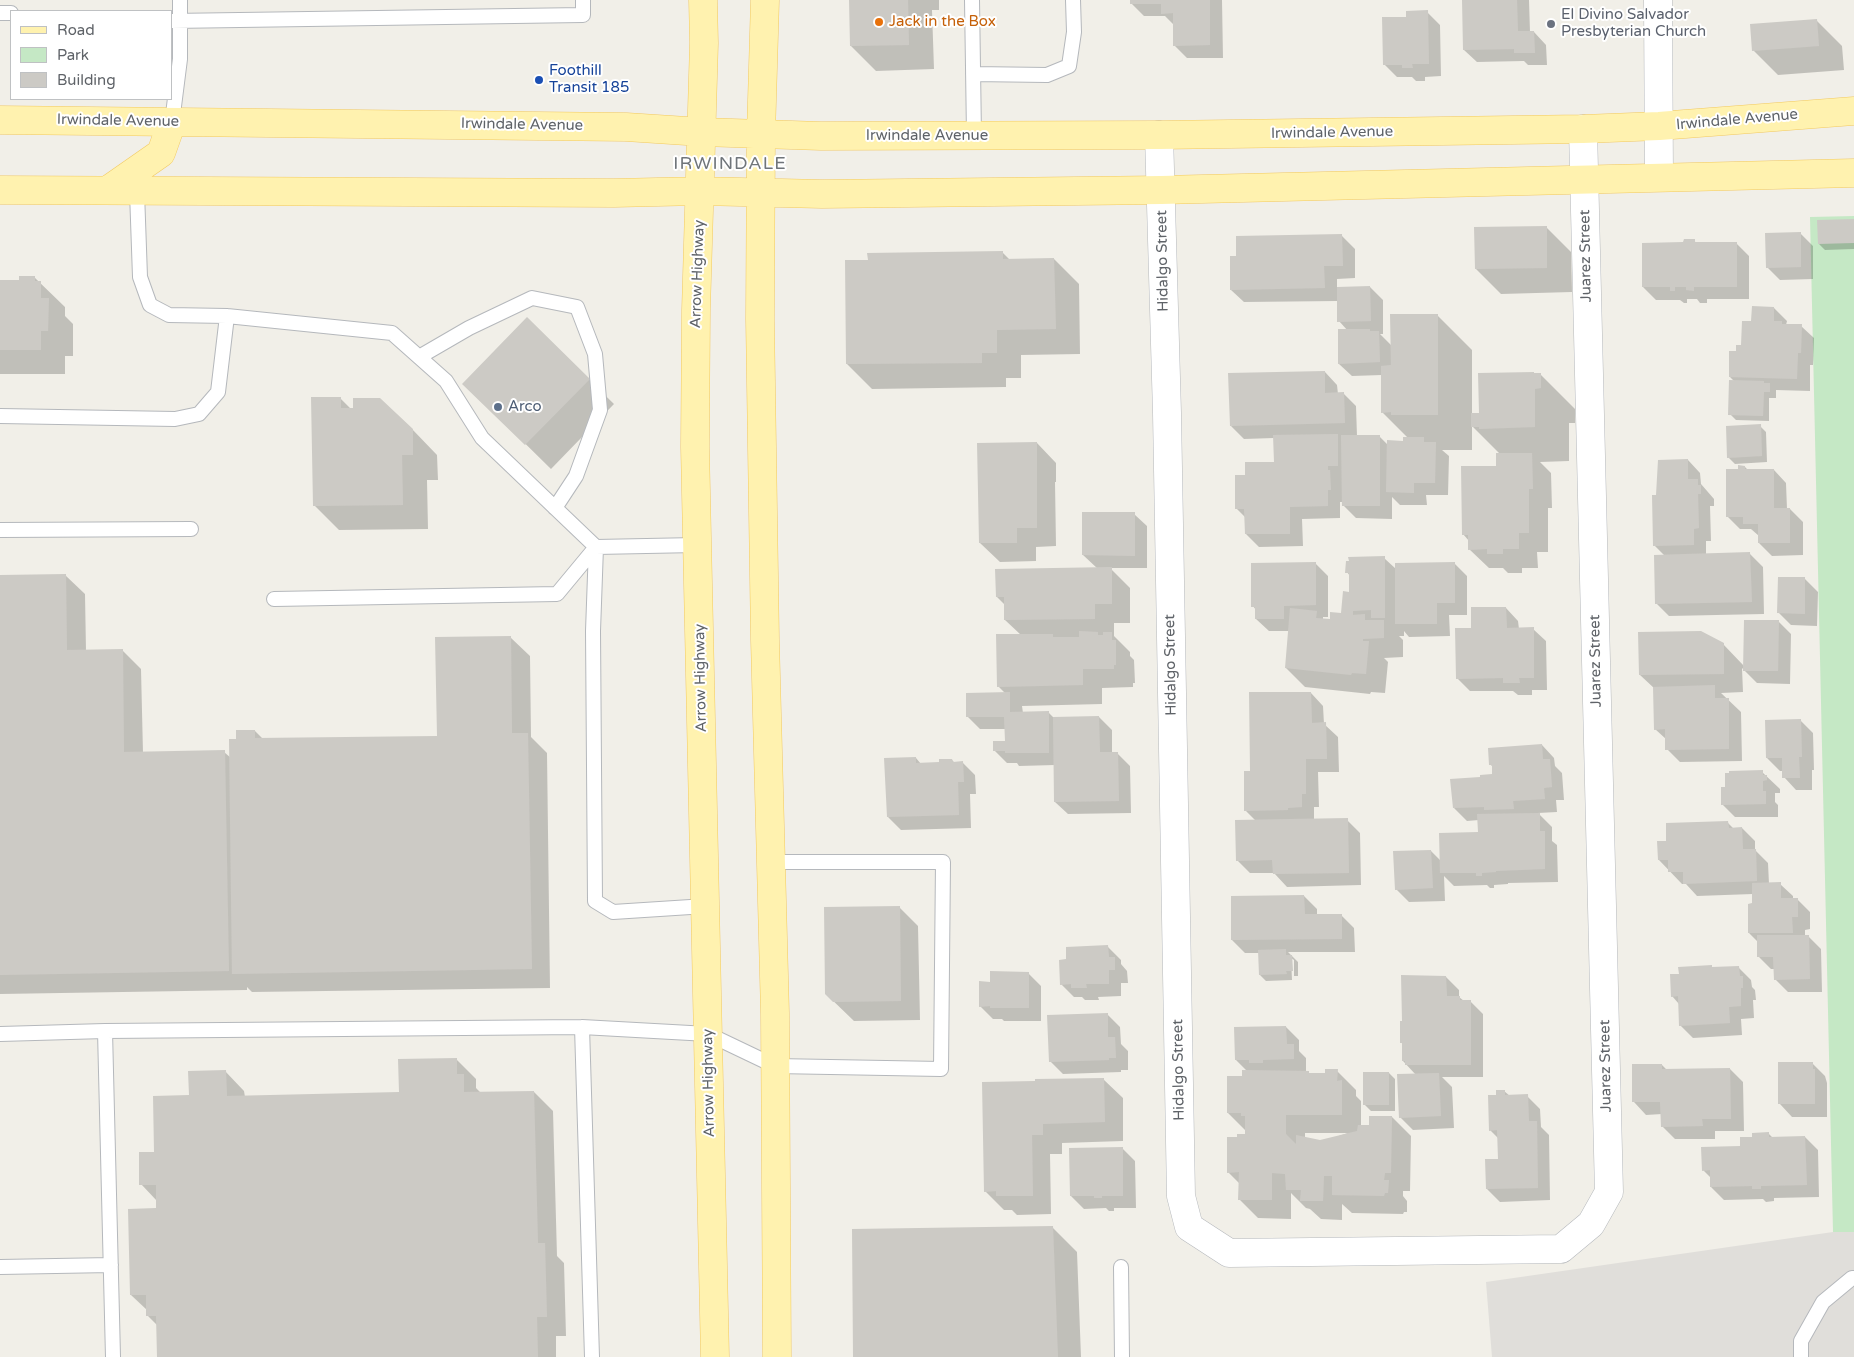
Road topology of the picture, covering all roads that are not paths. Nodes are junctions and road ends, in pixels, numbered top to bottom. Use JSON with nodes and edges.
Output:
{"nodes":[{"id":1,"x":180,"y":0,"type":"edge"},
{"id":2,"x":583,"y":0,"type":"edge"},
{"id":3,"x":703,"y":0,"type":"edge"},
{"id":4,"x":765,"y":0,"type":"edge"},
{"id":5,"x":972,"y":0,"type":"edge"},
{"id":6,"x":1073,"y":0,"type":"edge"},
{"id":7,"x":1658,"y":0,"type":"edge"},
{"id":8,"x":175,"y":21,"type":"edge"},
{"id":9,"x":973,"y":74,"type":"junction"},
{"id":10,"x":1854,"y":111,"type":"edge"},
{"id":11,"x":0,"y":120,"type":"edge"},
{"id":12,"x":172,"y":122,"type":"junction"},
{"id":13,"x":1659,"y":126,"type":"junction"},
{"id":14,"x":1582,"y":129,"type":"junction"},
{"id":15,"x":702,"y":132,"type":"junction"},
{"id":16,"x":761,"y":134,"type":"junction"},
{"id":17,"x":1160,"y":134,"type":"junction"},
{"id":18,"x":974,"y":135,"type":"junction"},
{"id":19,"x":1854,"y":173,"type":"edge"},
{"id":20,"x":1659,"y":177,"type":"junction"},
{"id":21,"x":1584,"y":179,"type":"junction"},
{"id":22,"x":0,"y":190,"type":"edge"},
{"id":23,"x":108,"y":190,"type":"junction"},
{"id":24,"x":1161,"y":190,"type":"junction"},
{"id":25,"x":137,"y":192,"type":"junction"},
{"id":26,"x":700,"y":192,"type":"junction"},
{"id":27,"x":761,"y":193,"type":"junction"},
{"id":28,"x":227,"y":316,"type":"junction"},
{"id":29,"x":419,"y":356,"type":"junction"},
{"id":30,"x":0,"y":416,"type":"edge"},
{"id":31,"x":555,"y":508,"type":"junction"},
{"id":32,"x":191,"y":529,"type":"dead end"},
{"id":33,"x":0,"y":530,"type":"edge"},
{"id":34,"x":697,"y":545,"type":"junction"},
{"id":35,"x":596,"y":547,"type":"junction"},
{"id":36,"x":274,"y":599,"type":"dead end"},
{"id":37,"x":770,"y":862,"type":"junction"},
{"id":38,"x":706,"y":906,"type":"junction"},
{"id":39,"x":582,"y":1026,"type":"junction"},
{"id":40,"x":105,"y":1031,"type":"junction"},
{"id":41,"x":0,"y":1034,"type":"edge"},
{"id":42,"x":708,"y":1034,"type":"junction"},
{"id":43,"x":775,"y":1066,"type":"junction"},
{"id":44,"x":1609,"y":1192,"type":"joint"},
{"id":45,"x":111,"y":1266,"type":"junction"},
{"id":46,"x":0,"y":1267,"type":"edge"},
{"id":47,"x":1121,"y":1268,"type":"dead end"},
{"id":48,"x":1854,"y":1278,"type":"edge"},
{"id":49,"x":113,"y":1357,"type":"edge"},
{"id":50,"x":592,"y":1357,"type":"edge"},
{"id":51,"x":715,"y":1357,"type":"edge"},
{"id":52,"x":777,"y":1357,"type":"edge"},
{"id":53,"x":1122,"y":1357,"type":"edge"},
{"id":54,"x":1801,"y":1357,"type":"edge"}],
"edges":[{"from":1,"to":8,"type":"lane"},
{"from":2,"to":8,"type":"lane"},
{"from":3,"to":15,"type":"main road","name":"Arrow Highway"},
{"from":4,"to":16,"type":"main road"},
{"from":5,"to":9,"type":"lane"},
{"from":6,"to":9,"type":"lane"},
{"from":7,"to":13,"type":"street"},
{"from":8,"to":12,"type":"lane"},
{"from":9,"to":18,"type":"lane"},
{"from":10,"to":13,"type":"main road","name":"Irwindale Avenue"},
{"from":11,"to":12,"type":"main road","name":"Irwindale Avenue"},
{"from":12,"to":15,"type":"main road","name":"Irwindale Avenue"},
{"from":12,"to":23,"type":"main road"},
{"from":13,"to":14,"type":"main road","name":"Irwindale Avenue"},
{"from":13,"to":20,"type":"street"},
{"from":14,"to":17,"type":"main road","name":"Irwindale Avenue"},
{"from":14,"to":21,"type":"street","name":"Juarez Street"},
{"from":15,"to":16,"type":"main road","name":"Irwindale Avenue"},
{"from":15,"to":26,"type":"main road","name":"Arrow Highway"},
{"from":16,"to":18,"type":"main road","name":"Irwindale Avenue"},
{"from":16,"to":27,"type":"main road"},
{"from":17,"to":18,"type":"main road","name":"Irwindale Avenue"},
{"from":17,"to":24,"type":"street","name":"Hidalgo Street"},
{"from":19,"to":20,"type":"main road"},
{"from":20,"to":21,"type":"main road"},
{"from":21,"to":24,"type":"main road"},
{"from":21,"to":44,"type":"street","name":"Juarez Street"},
{"from":22,"to":23,"type":"main road"},
{"from":23,"to":25,"type":"main road"},
{"from":24,"to":27,"type":"main road"},
{"from":24,"to":44,"type":"street","name":"Hidalgo Street"},
{"from":25,"to":26,"type":"main road"},
{"from":25,"to":28,"type":"lane"},
{"from":26,"to":27,"type":"main road"},
{"from":26,"to":34,"type":"main road","name":"Arrow Highway"},
{"from":27,"to":37,"type":"main road"},
{"from":28,"to":29,"type":"lane"},
{"from":28,"to":30,"type":"lane"},
{"from":29,"to":31,"type":"lane"},
{"from":29,"to":31,"type":"lane"},
{"from":31,"to":35,"type":"lane"},
{"from":32,"to":33,"type":"lane"},
{"from":34,"to":35,"type":"lane"},
{"from":34,"to":38,"type":"main road","name":"Arrow Highway"},
{"from":35,"to":36,"type":"lane"},
{"from":35,"to":38,"type":"lane"},
{"from":37,"to":43,"type":"main road"},
{"from":37,"to":43,"type":"lane"},
{"from":38,"to":42,"type":"main road","name":"Arrow Highway"},
{"from":39,"to":40,"type":"lane"},
{"from":39,"to":42,"type":"lane"},
{"from":39,"to":50,"type":"lane"},
{"from":40,"to":41,"type":"lane"},
{"from":40,"to":45,"type":"lane"},
{"from":42,"to":43,"type":"lane"},
{"from":42,"to":51,"type":"main road","name":"Arrow Highway"},
{"from":43,"to":52,"type":"main road"},
{"from":45,"to":46,"type":"lane"},
{"from":45,"to":49,"type":"lane"},
{"from":47,"to":53,"type":"lane"},
{"from":48,"to":54,"type":"lane"}]}
